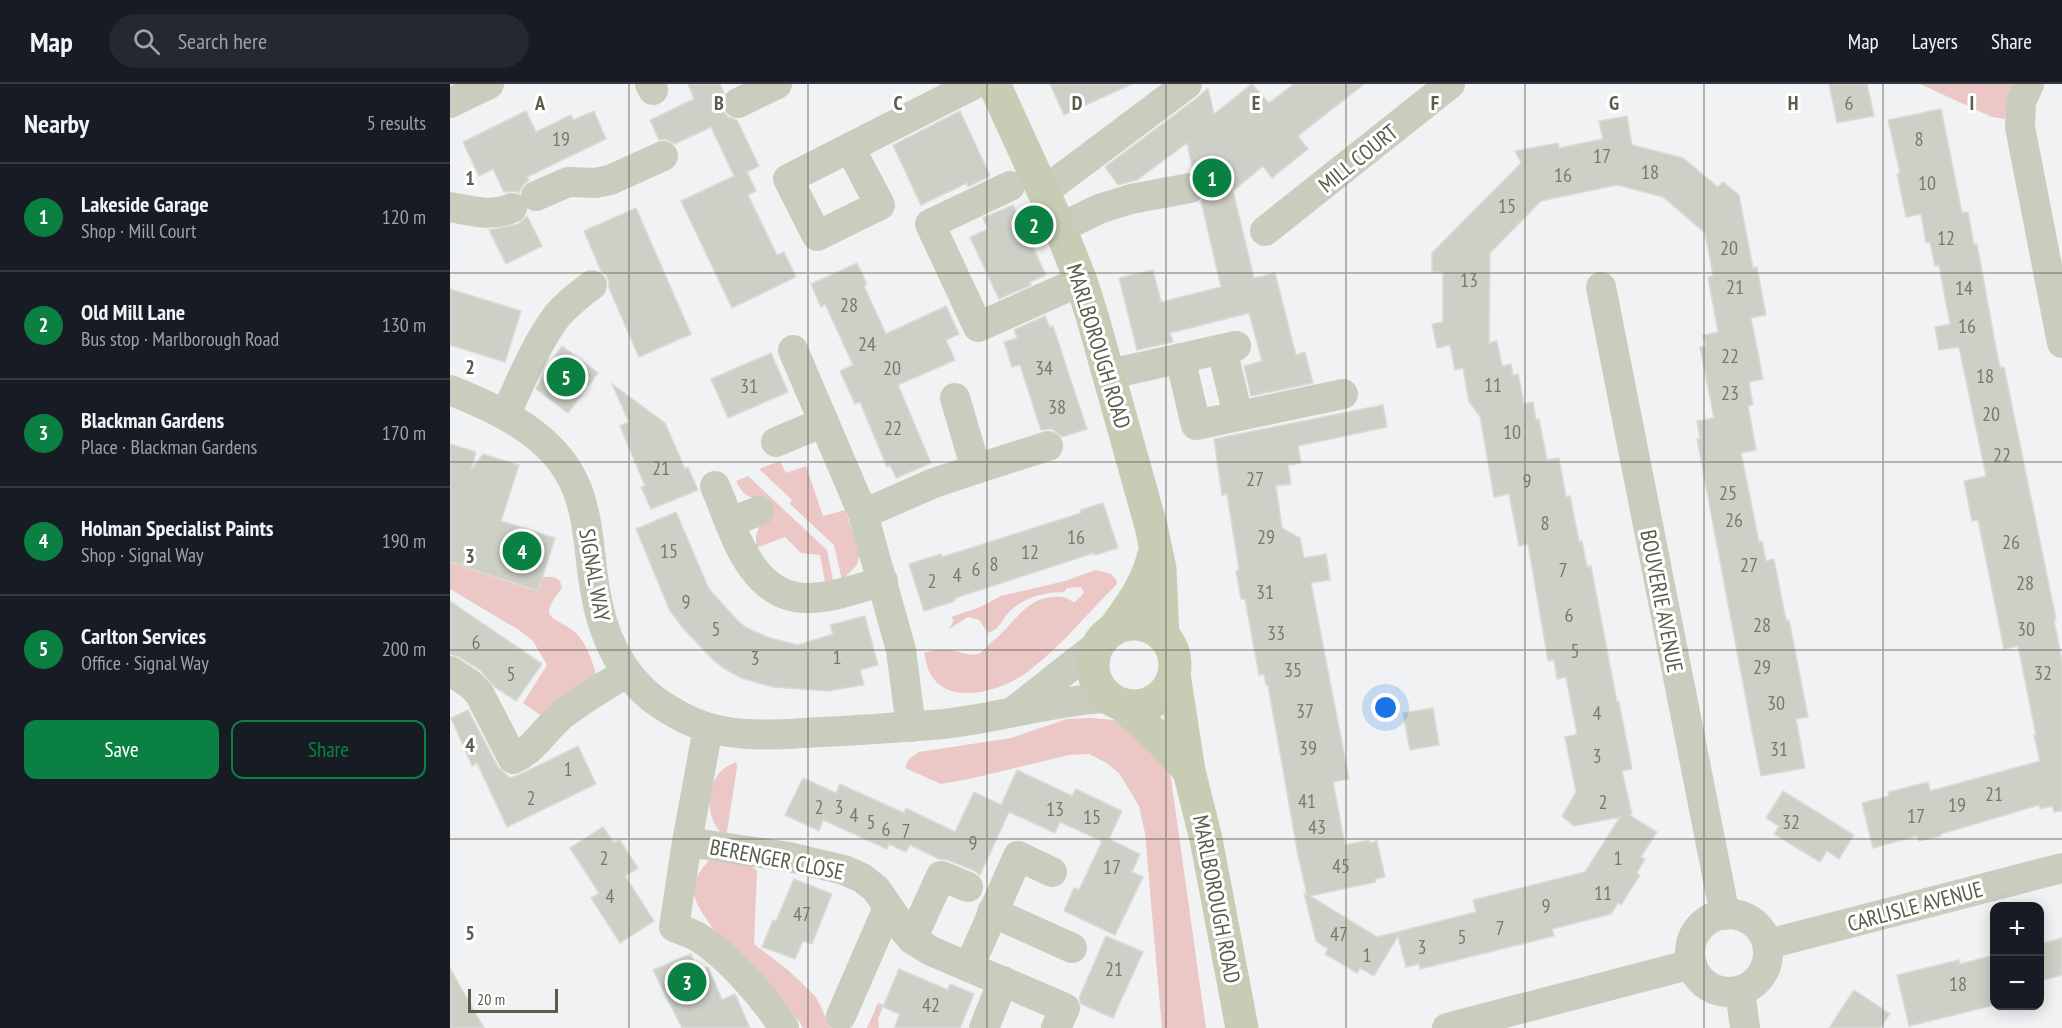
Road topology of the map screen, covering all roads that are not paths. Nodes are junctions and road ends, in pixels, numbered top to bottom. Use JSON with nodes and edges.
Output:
{"nodes":[{"id":1,"x":489,"y":84,"type":"edge"},
{"id":2,"x":777,"y":84,"type":"edge"},
{"id":3,"x":975,"y":84,"type":"edge"},
{"id":4,"x":994,"y":84,"type":"edge"},
{"id":5,"x":1187,"y":84,"type":"edge"},
{"id":6,"x":1450,"y":84,"type":"edge"},
{"id":7,"x":2029,"y":84,"type":"edge"},
{"id":8,"x":450,"y":103,"type":"edge"},
{"id":9,"x":738,"y":103,"type":"dead end"},
{"id":10,"x":850,"y":148,"type":"dead end"},
{"id":11,"x":663,"y":156,"type":"dead end"},
{"id":12,"x":1010,"y":186,"type":"dead end"},
{"id":13,"x":1190,"y":188,"type":"dead end"},
{"id":14,"x":1043,"y":192,"type":"junction"},
{"id":15,"x":450,"y":207,"type":"edge"},
{"id":16,"x":1060,"y":228,"type":"junction"},
{"id":17,"x":1265,"y":231,"type":"dead end"},
{"id":18,"x":1081,"y":281,"type":"junction"},
{"id":19,"x":592,"y":285,"type":"dead end"},
{"id":20,"x":1601,"y":287,"type":"dead end"},
{"id":21,"x":2062,"y":343,"type":"edge"},
{"id":22,"x":793,"y":350,"type":"dead end"},
{"id":23,"x":1180,"y":358,"type":"junction"},
{"id":24,"x":1110,"y":374,"type":"junction"},
{"id":25,"x":450,"y":390,"type":"edge"},
{"id":26,"x":1343,"y":394,"type":"dead end"},
{"id":27,"x":955,"y":398,"type":"dead end"},
{"id":28,"x":505,"y":415,"type":"junction"},
{"id":29,"x":1238,"y":416,"type":"junction"},
{"id":30,"x":824,"y":422,"type":"junction"},
{"id":31,"x":776,"y":442,"type":"dead end"},
{"id":32,"x":1048,"y":446,"type":"dead end"},
{"id":33,"x":976,"y":470,"type":"junction"},
{"id":34,"x":714,"y":486,"type":"dead end"},
{"id":35,"x":759,"y":511,"type":"dead end"},
{"id":36,"x":863,"y":514,"type":"junction"},
{"id":37,"x":730,"y":522,"type":"junction"},
{"id":38,"x":1155,"y":549,"type":"junction"},
{"id":39,"x":883,"y":581,"type":"junction"},
{"id":40,"x":1163,"y":636,"type":"junction"},
{"id":41,"x":1106,"y":637,"type":"junction"},
{"id":42,"x":450,"y":671,"type":"edge"},
{"id":43,"x":626,"y":673,"type":"junction"},
{"id":44,"x":1174,"y":674,"type":"junction"},
{"id":45,"x":1115,"y":701,"type":"junction"},
{"id":46,"x":1009,"y":714,"type":"junction"},
{"id":47,"x":911,"y":727,"type":"junction"},
{"id":48,"x":708,"y":728,"type":"junction"},
{"id":49,"x":1189,"y":771,"type":"junction"},
{"id":50,"x":687,"y":842,"type":"junction"},
{"id":51,"x":2062,"y":868,"type":"edge"},
{"id":52,"x":1052,"y":872,"type":"dead end"},
{"id":53,"x":968,"y":887,"type":"dead end"},
{"id":54,"x":995,"y":906,"type":"junction"},
{"id":55,"x":888,"y":908,"type":"junction"},
{"id":56,"x":1725,"y":915,"type":"junction"},
{"id":57,"x":912,"y":939,"type":"junction"},
{"id":58,"x":1768,"y":944,"type":"junction"},
{"id":59,"x":1072,"y":948,"type":"dead end"},
{"id":60,"x":1692,"y":964,"type":"junction"},
{"id":61,"x":969,"y":967,"type":"junction"},
{"id":62,"x":1003,"y":981,"type":"junction"},
{"id":63,"x":1740,"y":991,"type":"junction"},
{"id":64,"x":841,"y":1016,"type":"dead end"},
{"id":65,"x":783,"y":1028,"type":"edge"},
{"id":66,"x":984,"y":1028,"type":"edge"},
{"id":67,"x":1056,"y":1028,"type":"edge"},
{"id":68,"x":1242,"y":1028,"type":"edge"},
{"id":69,"x":1447,"y":1028,"type":"edge"},
{"id":70,"x":1745,"y":1028,"type":"edge"}],
"edges":[{"from":1,"to":8,"type":"street"},
{"from":2,"to":9,"type":"street"},
{"from":3,"to":10,"type":"street"},
{"from":4,"to":14,"type":"main road","name":"MARLBOROUGH ROAD"},
{"from":5,"to":14,"type":"street"},
{"from":6,"to":17,"type":"street","name":"MILL COURT"},
{"from":7,"to":21,"type":"street"},
{"from":11,"to":15,"type":"street"},
{"from":12,"to":18,"type":"street"},
{"from":13,"to":16,"type":"street"},
{"from":14,"to":16,"type":"main road","name":"MARLBOROUGH ROAD"},
{"from":16,"to":18,"type":"main road","name":"MARLBOROUGH ROAD"},
{"from":18,"to":24,"type":"main road","name":"MARLBOROUGH ROAD"},
{"from":19,"to":28,"type":"street"},
{"from":20,"to":56,"type":"street","name":"BOUVERIE AVENUE"},
{"from":22,"to":30,"type":"street"},
{"from":23,"to":24,"type":"street"},
{"from":23,"to":29,"type":"street"},
{"from":23,"to":29,"type":"street"},
{"from":24,"to":38,"type":"main road","name":"MARLBOROUGH ROAD"},
{"from":25,"to":28,"type":"street","name":"SIGNAL WAY"},
{"from":26,"to":29,"type":"street"},
{"from":27,"to":33,"type":"street"},
{"from":28,"to":43,"type":"street","name":"SIGNAL WAY"},
{"from":30,"to":31,"type":"street"},
{"from":30,"to":36,"type":"street"},
{"from":32,"to":33,"type":"street"},
{"from":33,"to":36,"type":"street"},
{"from":34,"to":37,"type":"street"},
{"from":35,"to":37,"type":"street"},
{"from":36,"to":39,"type":"street"},
{"from":37,"to":39,"type":"street"},
{"from":38,"to":40,"type":"main road","name":"MARLBOROUGH ROAD"},
{"from":38,"to":41,"type":"main road","name":"MARLBOROUGH ROAD"},
{"from":39,"to":47,"type":"street"},
{"from":40,"to":41,"type":"main road"},
{"from":40,"to":44,"type":"main road"},
{"from":41,"to":45,"type":"main road"},
{"from":41,"to":46,"type":"street","name":"SIGNAL WAY"},
{"from":42,"to":43,"type":"street"},
{"from":43,"to":48,"type":"street","name":"SIGNAL WAY"},
{"from":44,"to":45,"type":"main road"},
{"from":44,"to":49,"type":"main road","name":"MARLBOROUGH ROAD"},
{"from":45,"to":46,"type":"street","name":"SIGNAL WAY"},
{"from":45,"to":49,"type":"main road","name":"MARLBOROUGH ROAD"},
{"from":46,"to":47,"type":"street","name":"SIGNAL WAY"},
{"from":47,"to":48,"type":"street","name":"SIGNAL WAY"},
{"from":48,"to":50,"type":"street"},
{"from":49,"to":68,"type":"main road","name":"MARLBOROUGH ROAD"},
{"from":50,"to":55,"type":"street","name":"BERENGER CLOSE"},
{"from":50,"to":65,"type":"street"},
{"from":51,"to":58,"type":"street","name":"CARLISLE AVENUE"},
{"from":52,"to":54,"type":"street"},
{"from":53,"to":57,"type":"street"},
{"from":54,"to":59,"type":"street"},
{"from":54,"to":61,"type":"street"},
{"from":55,"to":57,"type":"street","name":"BERENGER CLOSE"},
{"from":55,"to":64,"type":"street"},
{"from":56,"to":58,"type":"street"},
{"from":56,"to":60,"type":"street"},
{"from":57,"to":61,"type":"street","name":"BERENGER CLOSE"},
{"from":58,"to":63,"type":"street"},
{"from":60,"to":63,"type":"street"},
{"from":60,"to":69,"type":"street"},
{"from":61,"to":62,"type":"street","name":"BERENGER CLOSE"},
{"from":62,"to":66,"type":"street"},
{"from":62,"to":67,"type":"street","name":"BERENGER CLOSE"},
{"from":63,"to":70,"type":"street"}]}
